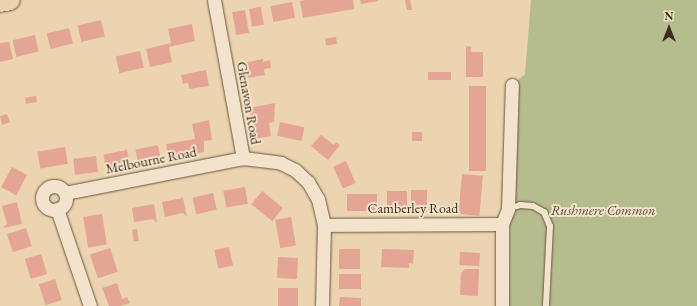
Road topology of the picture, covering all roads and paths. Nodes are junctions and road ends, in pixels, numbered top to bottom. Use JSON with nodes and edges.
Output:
{"nodes":[{"id":1,"x":10,"y":0,"type":"edge"},
{"id":2,"x":214,"y":0,"type":"edge"},
{"id":3,"x":0,"y":2,"type":"edge"},
{"id":4,"x":512,"y":85,"type":"dead end"},
{"id":5,"x":243,"y":158,"type":"junction"},
{"id":6,"x":65,"y":193,"type":"junction"},
{"id":7,"x":57,"y":209,"type":"junction"},
{"id":8,"x":508,"y":209,"type":"junction"},
{"id":9,"x":502,"y":224,"type":"junction"},
{"id":10,"x":324,"y":225,"type":"junction"},
{"id":11,"x":90,"y":306,"type":"edge"},
{"id":12,"x":322,"y":306,"type":"edge"},
{"id":13,"x":502,"y":306,"type":"edge"},
{"id":14,"x":546,"y":306,"type":"edge"}],
"edges":[{"from":1,"to":3,"type":"main road"},
{"from":2,"to":5,"type":"street","name":"Glenavon Road"},
{"from":4,"to":8,"type":"street"},
{"from":5,"to":6,"type":"street","name":"Melbourne Road"},
{"from":5,"to":10,"type":"street","name":"Glenavon Road"},
{"from":6,"to":7,"type":"street"},
{"from":6,"to":7,"type":"street","name":"Melbourne Road"},
{"from":7,"to":11,"type":"street"},
{"from":8,"to":9,"type":"street"},
{"from":8,"to":14,"type":"lane"},
{"from":9,"to":10,"type":"street","name":"Camberley Road"},
{"from":9,"to":13,"type":"street"},
{"from":10,"to":12,"type":"street","name":"Glenavon Road"}]}
